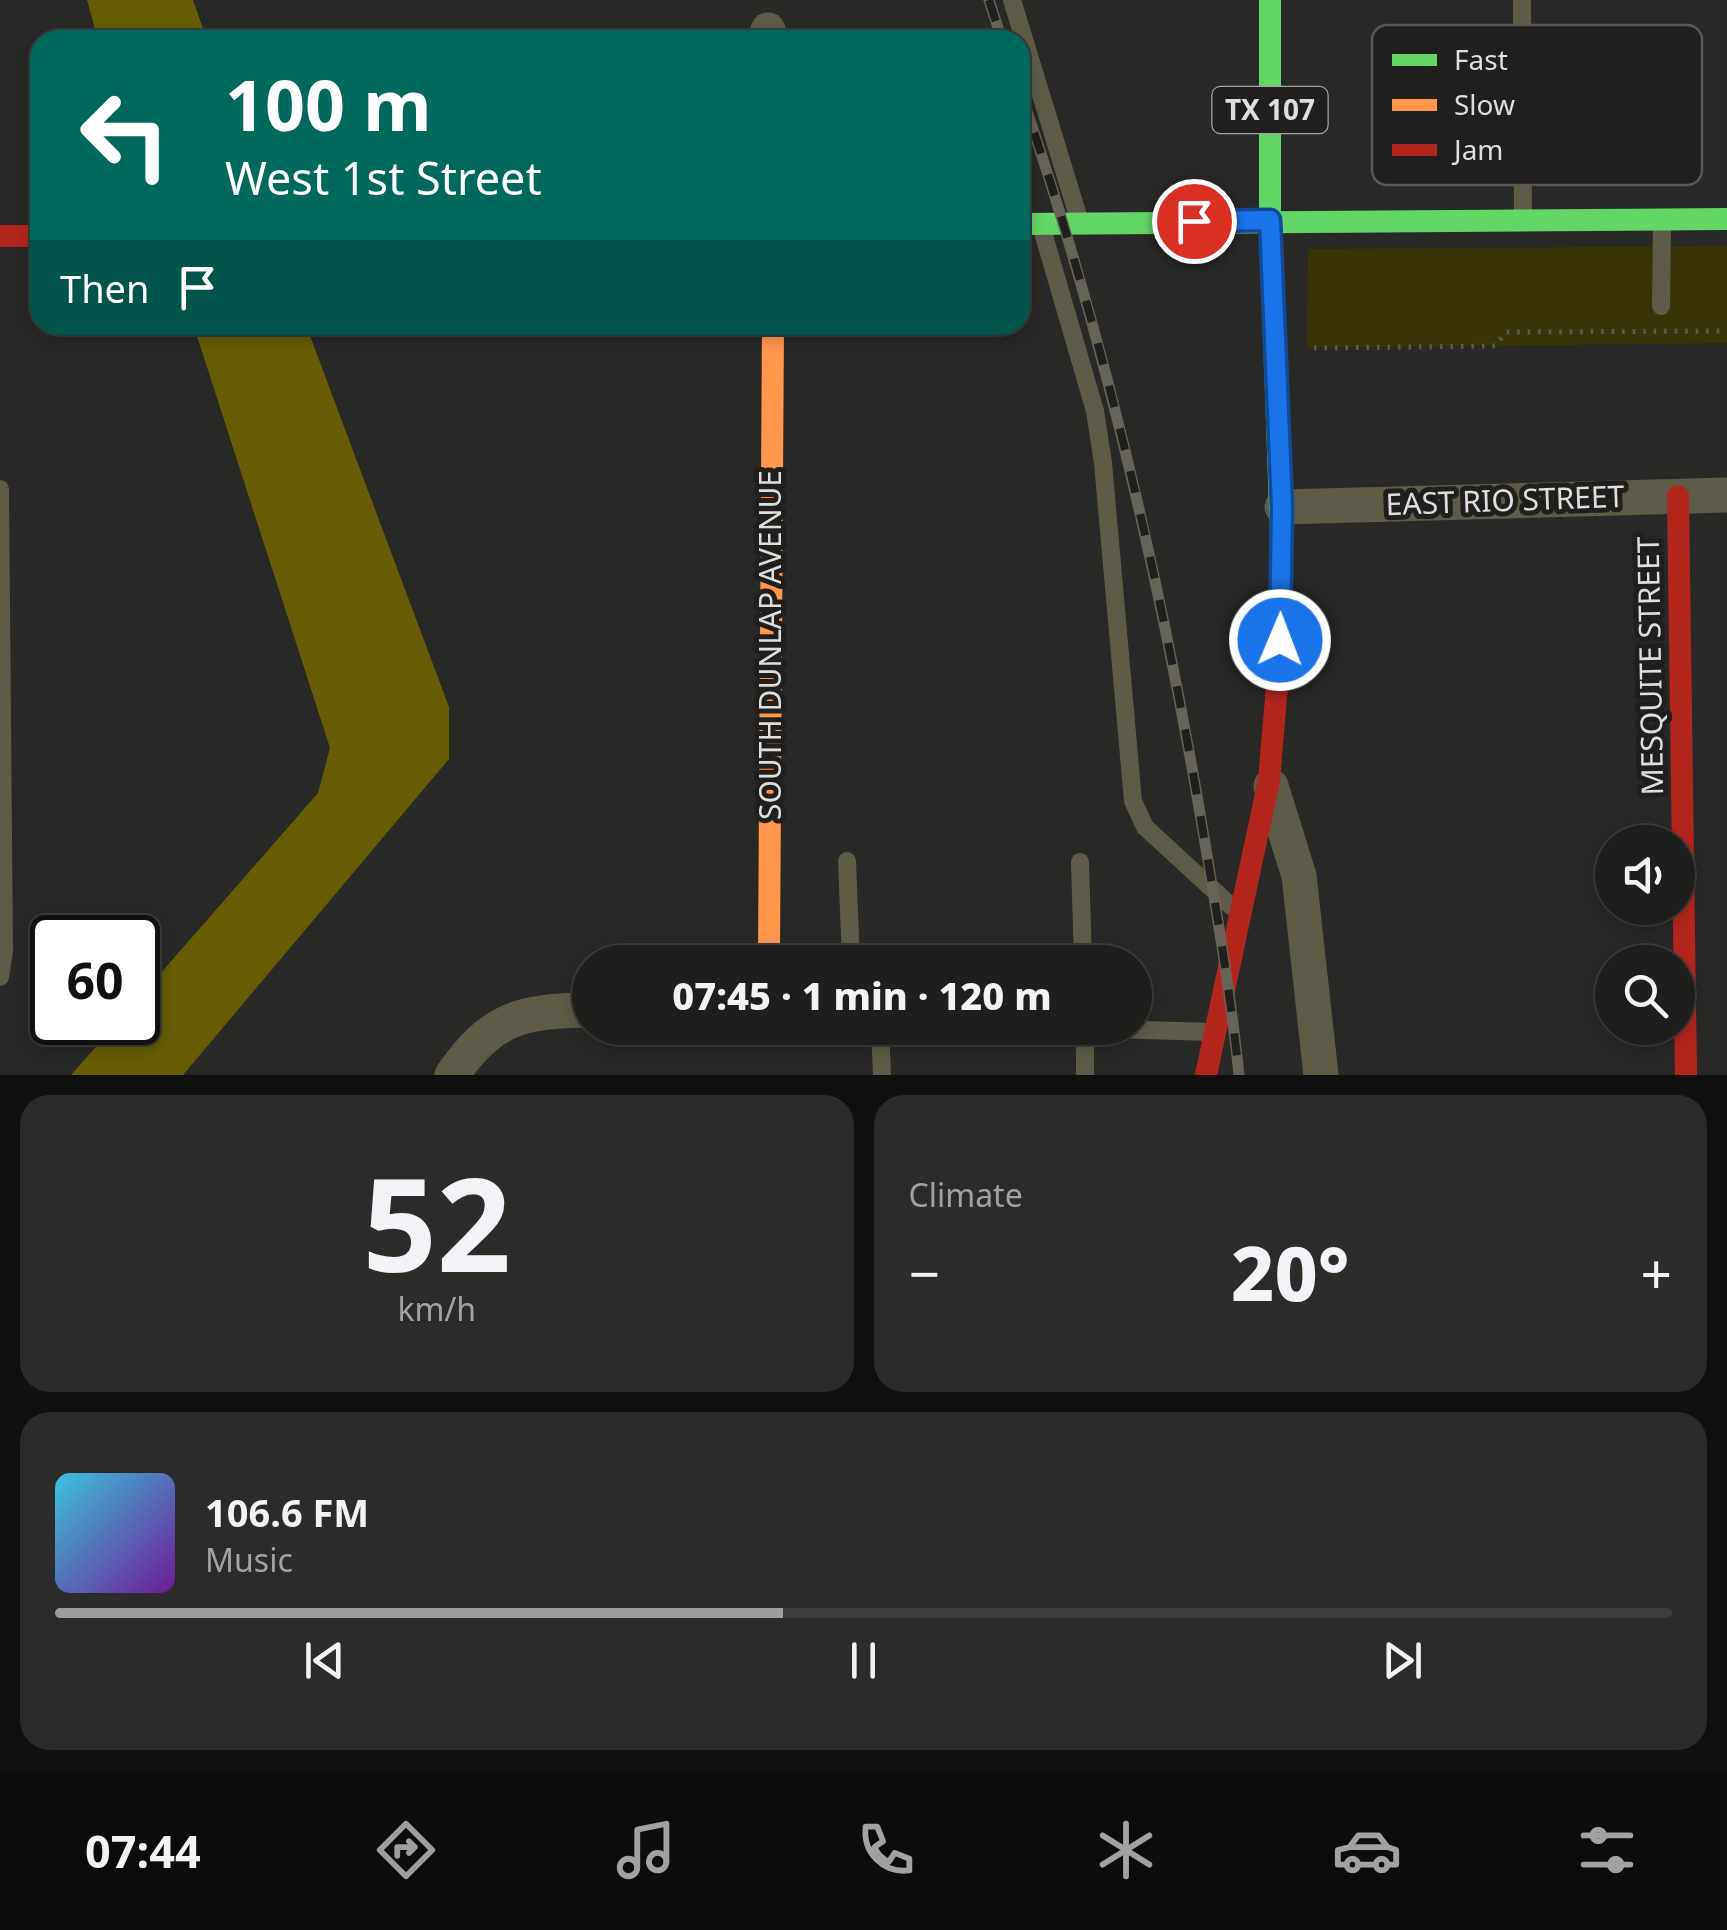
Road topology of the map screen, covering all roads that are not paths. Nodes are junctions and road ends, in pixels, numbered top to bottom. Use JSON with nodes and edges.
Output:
{"nodes":[{"id":1,"x":1012,"y":0,"type":"edge"},
{"id":2,"x":1270,"y":0,"type":"edge"},
{"id":3,"x":1021,"y":30,"type":"edge"},
{"id":4,"x":1030,"y":59,"type":"edge"},
{"id":5,"x":1522,"y":185,"type":"edge"},
{"id":6,"x":1662,"y":219,"type":"junction"},
{"id":7,"x":1727,"y":219,"type":"edge"},
{"id":8,"x":1270,"y":220,"type":"junction"},
{"id":9,"x":1522,"y":220,"type":"junction"},
{"id":10,"x":1080,"y":223,"type":"junction"},
{"id":11,"x":1030,"y":224,"type":"edge"},
{"id":12,"x":0,"y":236,"type":"edge"},
{"id":13,"x":30,"y":236,"type":"edge"},
{"id":14,"x":1661,"y":306,"type":"dead end"},
{"id":15,"x":772,"y":335,"type":"edge"},
{"id":16,"x":0,"y":489,"type":"edge"},
{"id":17,"x":1727,"y":495,"type":"edge"},
{"id":18,"x":1678,"y":496,"type":"junction"},
{"id":19,"x":1282,"y":507,"type":"junction"},
{"id":20,"x":1269,"y":780,"type":"junction"},
{"id":21,"x":847,"y":862,"type":"dead end"},
{"id":22,"x":1080,"y":862,"type":"dead end"},
{"id":23,"x":1240,"y":914,"type":"junction"},
{"id":24,"x":769,"y":945,"type":"edge"},
{"id":25,"x":850,"y":945,"type":"edge"},
{"id":26,"x":1082,"y":945,"type":"edge"},
{"id":27,"x":0,"y":976,"type":"edge"},
{"id":28,"x":572,"y":1010,"type":"edge"},
{"id":29,"x":1152,"y":1030,"type":"edge"},
{"id":30,"x":1218,"y":1032,"type":"junction"},
{"id":31,"x":881,"y":1045,"type":"edge"},
{"id":32,"x":1085,"y":1045,"type":"edge"},
{"id":33,"x":452,"y":1075,"type":"edge"},
{"id":34,"x":882,"y":1075,"type":"edge"},
{"id":35,"x":1086,"y":1075,"type":"edge"},
{"id":36,"x":1206,"y":1075,"type":"edge"},
{"id":37,"x":1321,"y":1075,"type":"edge"},
{"id":38,"x":1686,"y":1075,"type":"edge"}],
"edges":[{"from":1,"to":3,"type":"lane"},
{"from":2,"to":8,"type":"street","number":"TX 107"},
{"from":4,"to":10,"type":"lane"},
{"from":5,"to":9,"type":"lane"},
{"from":6,"to":7,"type":"street"},
{"from":6,"to":9,"type":"street"},
{"from":6,"to":14,"type":"lane"},
{"from":8,"to":9,"type":"street"},
{"from":8,"to":10,"type":"street"},
{"from":8,"to":19,"type":"street","number":"TX 107"},
{"from":10,"to":11,"type":"street"},
{"from":11,"to":23,"type":"lane"},
{"from":12,"to":13,"type":"street"},
{"from":15,"to":24,"type":"street","name":"SOUTH DUNLAP AVENUE"},
{"from":16,"to":27,"type":"lane"},
{"from":17,"to":18,"type":"street","name":"EAST RIO STREET"},
{"from":18,"to":19,"type":"street","name":"EAST RIO STREET"},
{"from":18,"to":38,"type":"street","name":"MESQUITE STREET"},
{"from":19,"to":20,"type":"street","number":"TX 107"},
{"from":20,"to":23,"type":"street","number":"TX 107"},
{"from":20,"to":37,"type":"street"},
{"from":21,"to":25,"type":"lane"},
{"from":22,"to":26,"type":"lane"},
{"from":23,"to":30,"type":"street","number":"TX 107"},
{"from":28,"to":33,"type":"street"},
{"from":29,"to":30,"type":"lane"},
{"from":30,"to":36,"type":"street","number":"TX 107"},
{"from":31,"to":34,"type":"lane"},
{"from":32,"to":35,"type":"lane"}]}
